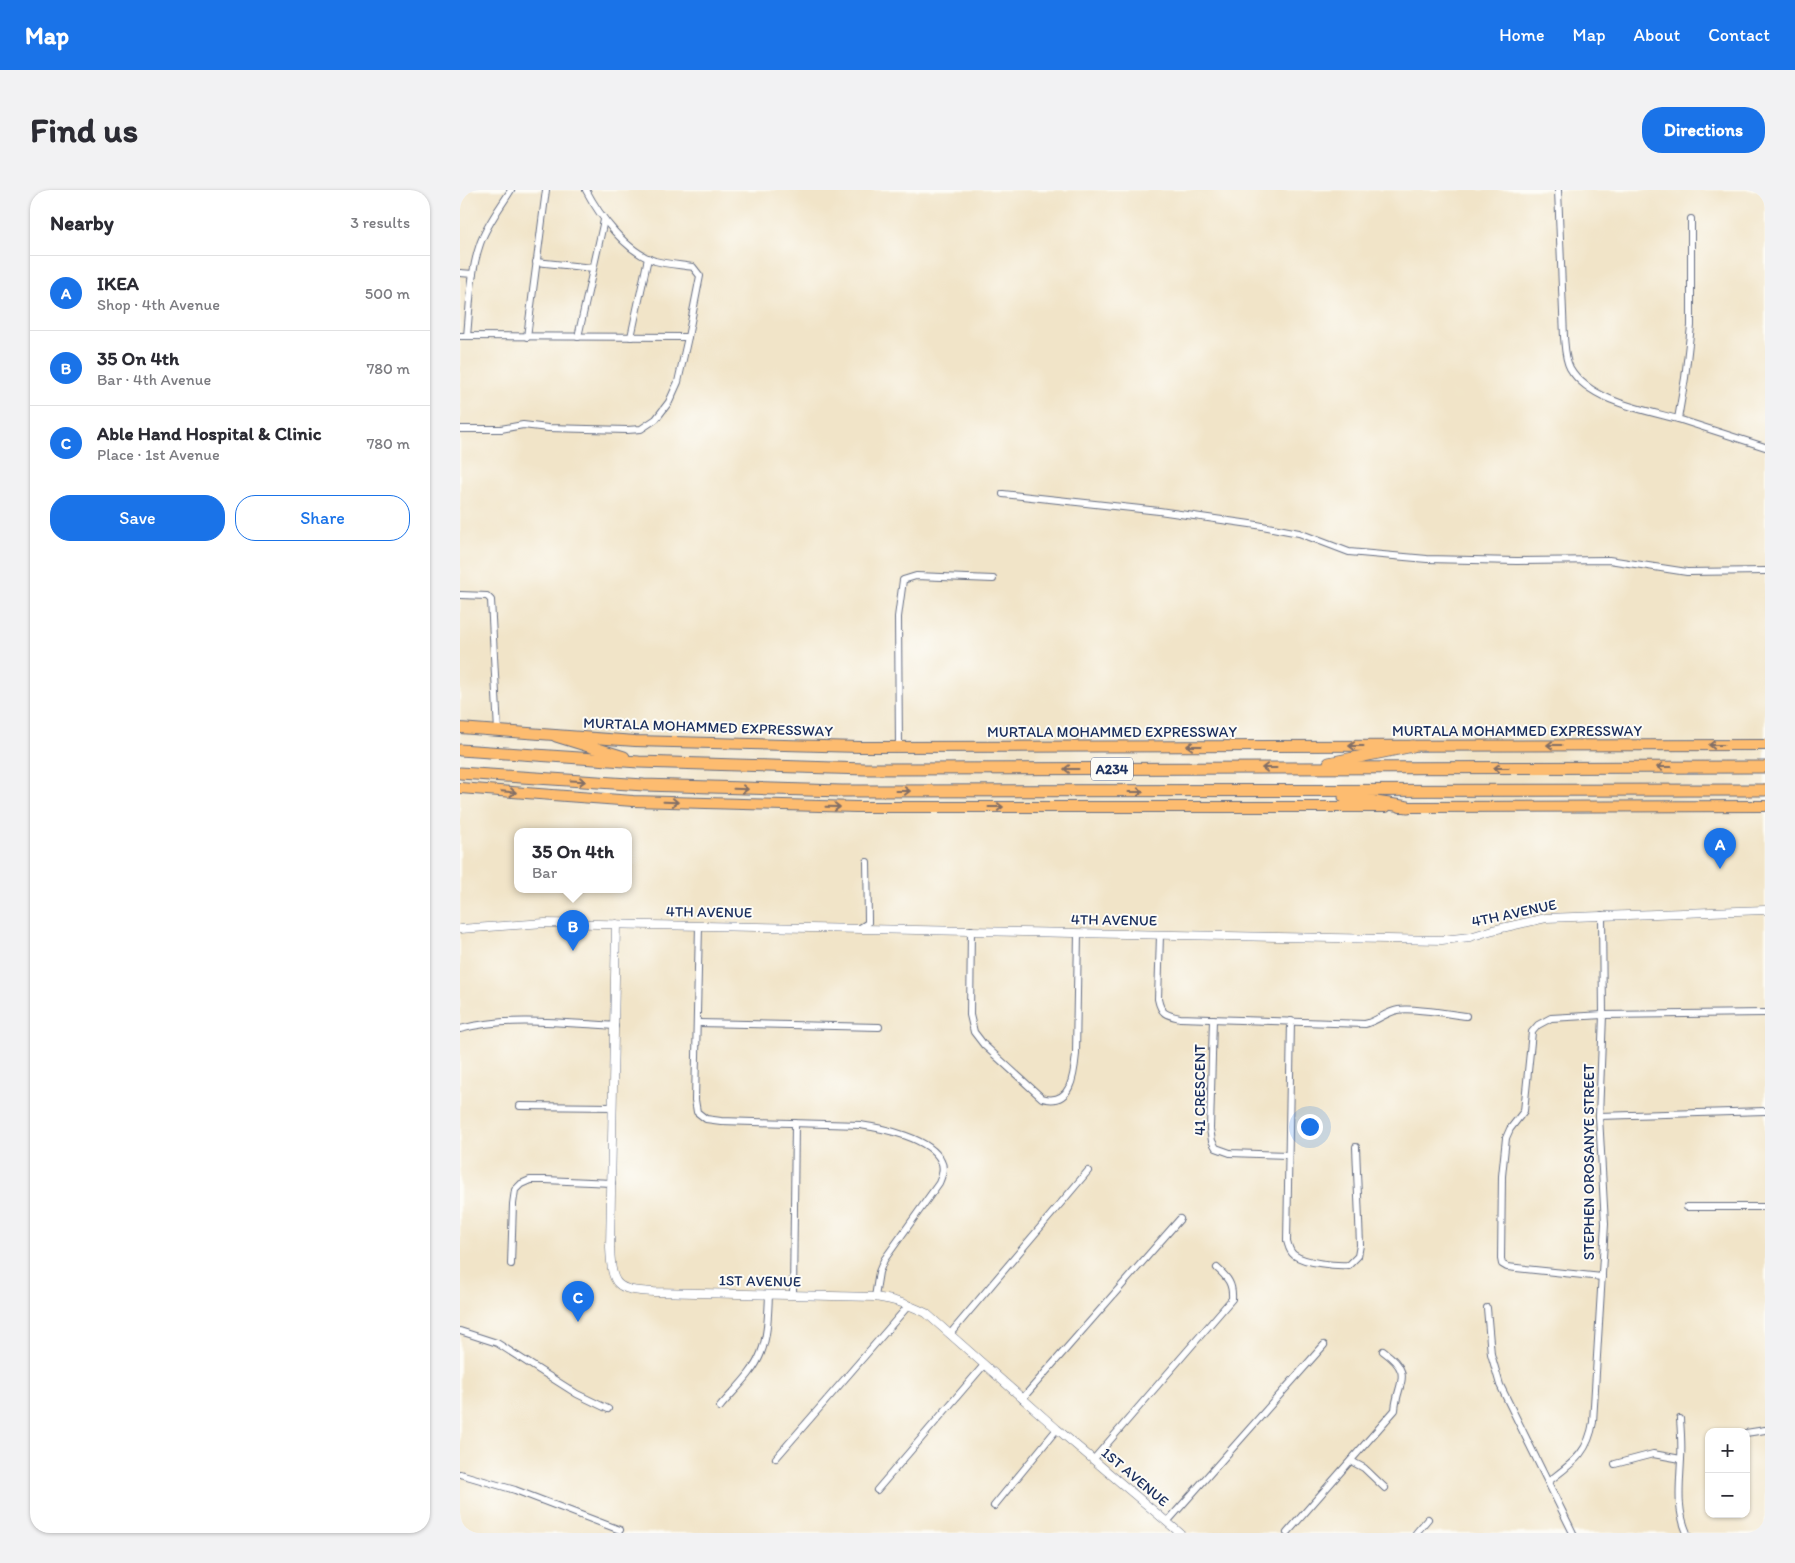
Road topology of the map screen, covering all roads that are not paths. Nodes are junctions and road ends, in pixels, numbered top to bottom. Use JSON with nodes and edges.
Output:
{"nodes":[{"id":1,"x":511,"y":190,"type":"edge"},
{"id":2,"x":546,"y":190,"type":"edge"},
{"id":3,"x":586,"y":190,"type":"edge"},
{"id":4,"x":1558,"y":190,"type":"edge"},
{"id":5,"x":1691,"y":219,"type":"dead end"},
{"id":6,"x":604,"y":220,"type":"junction"},
{"id":7,"x":648,"y":258,"type":"junction"},
{"id":8,"x":536,"y":262,"type":"junction"},
{"id":9,"x":593,"y":268,"type":"junction"},
{"id":10,"x":460,"y":273,"type":"edge"},
{"id":11,"x":473,"y":274,"type":"junction"},
{"id":12,"x":464,"y":336,"type":"edge"},
{"id":13,"x":527,"y":337,"type":"junction"},
{"id":14,"x":578,"y":337,"type":"junction"},
{"id":15,"x":631,"y":337,"type":"junction"},
{"id":16,"x":688,"y":337,"type":"junction"},
{"id":17,"x":1678,"y":419,"type":"junction"},
{"id":18,"x":460,"y":429,"type":"edge"},
{"id":19,"x":1765,"y":447,"type":"edge"},
{"id":20,"x":1003,"y":494,"type":"dead end"},
{"id":21,"x":1765,"y":571,"type":"edge"},
{"id":22,"x":993,"y":579,"type":"dead end"},
{"id":23,"x":460,"y":595,"type":"edge"},
{"id":24,"x":460,"y":728,"type":"edge"},
{"id":25,"x":498,"y":731,"type":"junction"},
{"id":26,"x":556,"y":736,"type":"junction"},
{"id":27,"x":1765,"y":745,"type":"edge"},
{"id":28,"x":1413,"y":746,"type":"junction"},
{"id":29,"x":899,"y":747,"type":"junction"},
{"id":30,"x":460,"y":750,"type":"edge"},
{"id":31,"x":640,"y":762,"type":"junction"},
{"id":32,"x":1765,"y":767,"type":"edge"},
{"id":33,"x":1304,"y":768,"type":"junction"},
{"id":34,"x":460,"y":773,"type":"edge"},
{"id":35,"x":460,"y":788,"type":"edge"},
{"id":36,"x":1765,"y":790,"type":"edge"},
{"id":37,"x":1308,"y":792,"type":"junction"},
{"id":38,"x":1765,"y":806,"type":"edge"},
{"id":39,"x":1408,"y":807,"type":"junction"},
{"id":40,"x":867,"y":862,"type":"dead end"},
{"id":41,"x":1765,"y":910,"type":"edge"},
{"id":42,"x":1602,"y":915,"type":"junction"},
{"id":43,"x":616,"y":924,"type":"junction"},
{"id":44,"x":699,"y":926,"type":"junction"},
{"id":45,"x":860,"y":928,"type":"junction"},
{"id":46,"x":460,"y":929,"type":"edge"},
{"id":47,"x":971,"y":930,"type":"junction"},
{"id":48,"x":1078,"y":933,"type":"junction"},
{"id":49,"x":1160,"y":935,"type":"junction"},
{"id":50,"x":1765,"y":1013,"type":"edge"},
{"id":51,"x":1603,"y":1015,"type":"junction"},
{"id":52,"x":1466,"y":1016,"type":"dead end"},
{"id":53,"x":1212,"y":1019,"type":"junction"},
{"id":54,"x":1291,"y":1021,"type":"junction"},
{"id":55,"x":698,"y":1023,"type":"junction"},
{"id":56,"x":615,"y":1026,"type":"junction"},
{"id":57,"x":880,"y":1027,"type":"dead end"},
{"id":58,"x":460,"y":1029,"type":"edge"},
{"id":59,"x":520,"y":1106,"type":"dead end"},
{"id":60,"x":613,"y":1107,"type":"junction"},
{"id":61,"x":1765,"y":1111,"type":"edge"},
{"id":62,"x":1599,"y":1116,"type":"junction"},
{"id":63,"x":795,"y":1123,"type":"junction"},
{"id":64,"x":1356,"y":1148,"type":"dead end"},
{"id":65,"x":1288,"y":1156,"type":"junction"},
{"id":66,"x":1088,"y":1171,"type":"dead end"},
{"id":67,"x":612,"y":1183,"type":"junction"},
{"id":68,"x":1687,"y":1207,"type":"dead end"},
{"id":69,"x":1765,"y":1207,"type":"edge"},
{"id":70,"x":1180,"y":1218,"type":"dead end"},
{"id":71,"x":512,"y":1264,"type":"dead end"},
{"id":72,"x":1217,"y":1268,"type":"dead end"},
{"id":73,"x":1602,"y":1277,"type":"junction"},
{"id":74,"x":769,"y":1295,"type":"junction"},
{"id":75,"x":793,"y":1295,"type":"junction"},
{"id":76,"x":875,"y":1297,"type":"junction"},
{"id":77,"x":910,"y":1305,"type":"junction"},
{"id":78,"x":1487,"y":1308,"type":"dead end"},
{"id":79,"x":460,"y":1331,"type":"edge"},
{"id":80,"x":950,"y":1334,"type":"junction"},
{"id":81,"x":1324,"y":1345,"type":"dead end"},
{"id":82,"x":1383,"y":1351,"type":"dead end"},
{"id":83,"x":984,"y":1365,"type":"junction"},
{"id":84,"x":1022,"y":1398,"type":"junction"},
{"id":85,"x":720,"y":1407,"type":"dead end"},
{"id":86,"x":608,"y":1409,"type":"dead end"},
{"id":87,"x":1680,"y":1419,"type":"dead end"},
{"id":88,"x":1057,"y":1429,"type":"junction"},
{"id":89,"x":1765,"y":1430,"type":"edge"},
{"id":90,"x":1750,"y":1432,"type":"edge"},
{"id":91,"x":776,"y":1458,"type":"dead end"},
{"id":92,"x":1681,"y":1459,"type":"junction"},
{"id":93,"x":1093,"y":1460,"type":"junction"},
{"id":94,"x":1351,"y":1461,"type":"junction"},
{"id":95,"x":1616,"y":1464,"type":"dead end"},
{"id":96,"x":460,"y":1474,"type":"edge"},
{"id":97,"x":1548,"y":1482,"type":"junction"},
{"id":98,"x":1385,"y":1488,"type":"dead end"},
{"id":99,"x":877,"y":1490,"type":"dead end"},
{"id":100,"x":994,"y":1506,"type":"dead end"},
{"id":101,"x":1428,"y":1519,"type":"dead end"},
{"id":102,"x":1167,"y":1522,"type":"junction"},
{"id":103,"x":620,"y":1530,"type":"dead end"},
{"id":104,"x":1180,"y":1533,"type":"edge"},
{"id":105,"x":1287,"y":1533,"type":"edge"},
{"id":106,"x":1416,"y":1533,"type":"edge"},
{"id":107,"x":1573,"y":1533,"type":"edge"},
{"id":108,"x":1687,"y":1533,"type":"edge"}],
"edges":[{"from":1,"to":11,"type":"street"},
{"from":2,"to":8,"type":"street"},
{"from":3,"to":6,"type":"street"},
{"from":4,"to":17,"type":"street"},
{"from":5,"to":17,"type":"street"},
{"from":6,"to":7,"type":"street"},
{"from":6,"to":9,"type":"street"},
{"from":7,"to":15,"type":"street"},
{"from":7,"to":16,"type":"street"},
{"from":8,"to":9,"type":"street"},
{"from":8,"to":13,"type":"street"},
{"from":9,"to":14,"type":"street"},
{"from":10,"to":11,"type":"street"},
{"from":11,"to":12,"type":"street"},
{"from":12,"to":13,"type":"street"},
{"from":13,"to":14,"type":"street"},
{"from":14,"to":15,"type":"street"},
{"from":15,"to":16,"type":"street"},
{"from":16,"to":18,"type":"street"},
{"from":17,"to":19,"type":"street"},
{"from":20,"to":21,"type":"street"},
{"from":22,"to":29,"type":"street"},
{"from":23,"to":25,"type":"street"},
{"from":24,"to":25,"type":"highway","name":"MURTALA MOHAMMED EXPRESSWAY"},
{"from":25,"to":26,"type":"highway","name":"MURTALA MOHAMMED EXPRESSWAY"},
{"from":26,"to":29,"type":"highway","name":"MURTALA MOHAMMED EXPRESSWAY"},
{"from":26,"to":31,"type":"highway"},
{"from":27,"to":28,"type":"highway","name":"MURTALA MOHAMMED EXPRESSWAY","one_way":true},
{"from":28,"to":29,"type":"highway","name":"MURTALA MOHAMMED EXPRESSWAY","one_way":true},
{"from":28,"to":33,"type":"highway"},
{"from":30,"to":31,"type":"highway","number":"A234"},
{"from":33,"to":31,"type":"highway","number":"A234","one_way":true},
{"from":32,"to":33,"type":"highway","number":"A234","one_way":true},
{"from":34,"to":37,"type":"highway","number":"A234","one_way":true},
{"from":35,"to":39,"type":"highway","one_way":true},
{"from":36,"to":37,"type":"highway","number":"A234"},
{"from":37,"to":39,"type":"highway"},
{"from":38,"to":39,"type":"highway"},
{"from":40,"to":45,"type":"street"},
{"from":41,"to":42,"type":"street","name":"4TH AVENUE"},
{"from":42,"to":49,"type":"street","name":"4TH AVENUE"},
{"from":42,"to":51,"type":"street","name":"STEPHEN OROSANYE STREET"},
{"from":43,"to":44,"type":"street","name":"4TH AVENUE"},
{"from":43,"to":46,"type":"street","name":"4TH AVENUE"},
{"from":43,"to":56,"type":"street","name":"1ST AVENUE"},
{"from":44,"to":45,"type":"street","name":"4TH AVENUE"},
{"from":44,"to":55,"type":"street"},
{"from":45,"to":47,"type":"street","name":"4TH AVENUE"},
{"from":47,"to":48,"type":"street","name":"4TH AVENUE"},
{"from":47,"to":48,"type":"street"},
{"from":48,"to":49,"type":"street","name":"4TH AVENUE"},
{"from":49,"to":53,"type":"street"},
{"from":50,"to":51,"type":"street"},
{"from":51,"to":62,"type":"street","name":"STEPHEN OROSANYE STREET"},
{"from":51,"to":73,"type":"street"},
{"from":52,"to":54,"type":"street"},
{"from":53,"to":54,"type":"street"},
{"from":53,"to":65,"type":"street","name":"41 CRESCENT"},
{"from":54,"to":65,"type":"street"},
{"from":55,"to":57,"type":"street"},
{"from":55,"to":63,"type":"street"},
{"from":56,"to":58,"type":"street"},
{"from":56,"to":60,"type":"street","name":"1ST AVENUE"},
{"from":59,"to":60,"type":"street"},
{"from":60,"to":67,"type":"street","name":"1ST AVENUE"},
{"from":61,"to":62,"type":"street"},
{"from":62,"to":73,"type":"street","name":"STEPHEN OROSANYE STREET"},
{"from":63,"to":75,"type":"street"},
{"from":63,"to":76,"type":"street"},
{"from":64,"to":65,"type":"street"},
{"from":66,"to":80,"type":"street"},
{"from":67,"to":71,"type":"street"},
{"from":67,"to":74,"type":"street","name":"1ST AVENUE"},
{"from":68,"to":69,"type":"street"},
{"from":70,"to":84,"type":"street"},
{"from":72,"to":93,"type":"street"},
{"from":73,"to":97,"type":"street","name":"STEPHEN OROSANYE STREET"},
{"from":74,"to":75,"type":"street","name":"1ST AVENUE"},
{"from":74,"to":85,"type":"street"},
{"from":75,"to":76,"type":"street","name":"1ST AVENUE"},
{"from":76,"to":77,"type":"street","name":"1ST AVENUE"},
{"from":77,"to":80,"type":"street","name":"1ST AVENUE"},
{"from":77,"to":91,"type":"street"},
{"from":78,"to":97,"type":"street"},
{"from":79,"to":86,"type":"street"},
{"from":80,"to":83,"type":"street","name":"1ST AVENUE"},
{"from":81,"to":102,"type":"street"},
{"from":82,"to":94,"type":"street"},
{"from":83,"to":84,"type":"street","name":"1ST AVENUE"},
{"from":83,"to":99,"type":"street"},
{"from":84,"to":88,"type":"street","name":"1ST AVENUE"},
{"from":87,"to":92,"type":"street"},
{"from":88,"to":93,"type":"street","name":"1ST AVENUE"},
{"from":88,"to":100,"type":"street"},
{"from":89,"to":90,"type":"street"},
{"from":92,"to":95,"type":"street"},
{"from":92,"to":108,"type":"street"},
{"from":93,"to":102,"type":"street","name":"1ST AVENUE"},
{"from":94,"to":98,"type":"street"},
{"from":94,"to":105,"type":"street"},
{"from":96,"to":103,"type":"street"},
{"from":97,"to":107,"type":"street"},
{"from":101,"to":106,"type":"street"},
{"from":102,"to":104,"type":"street","name":"1ST AVENUE"}]}
